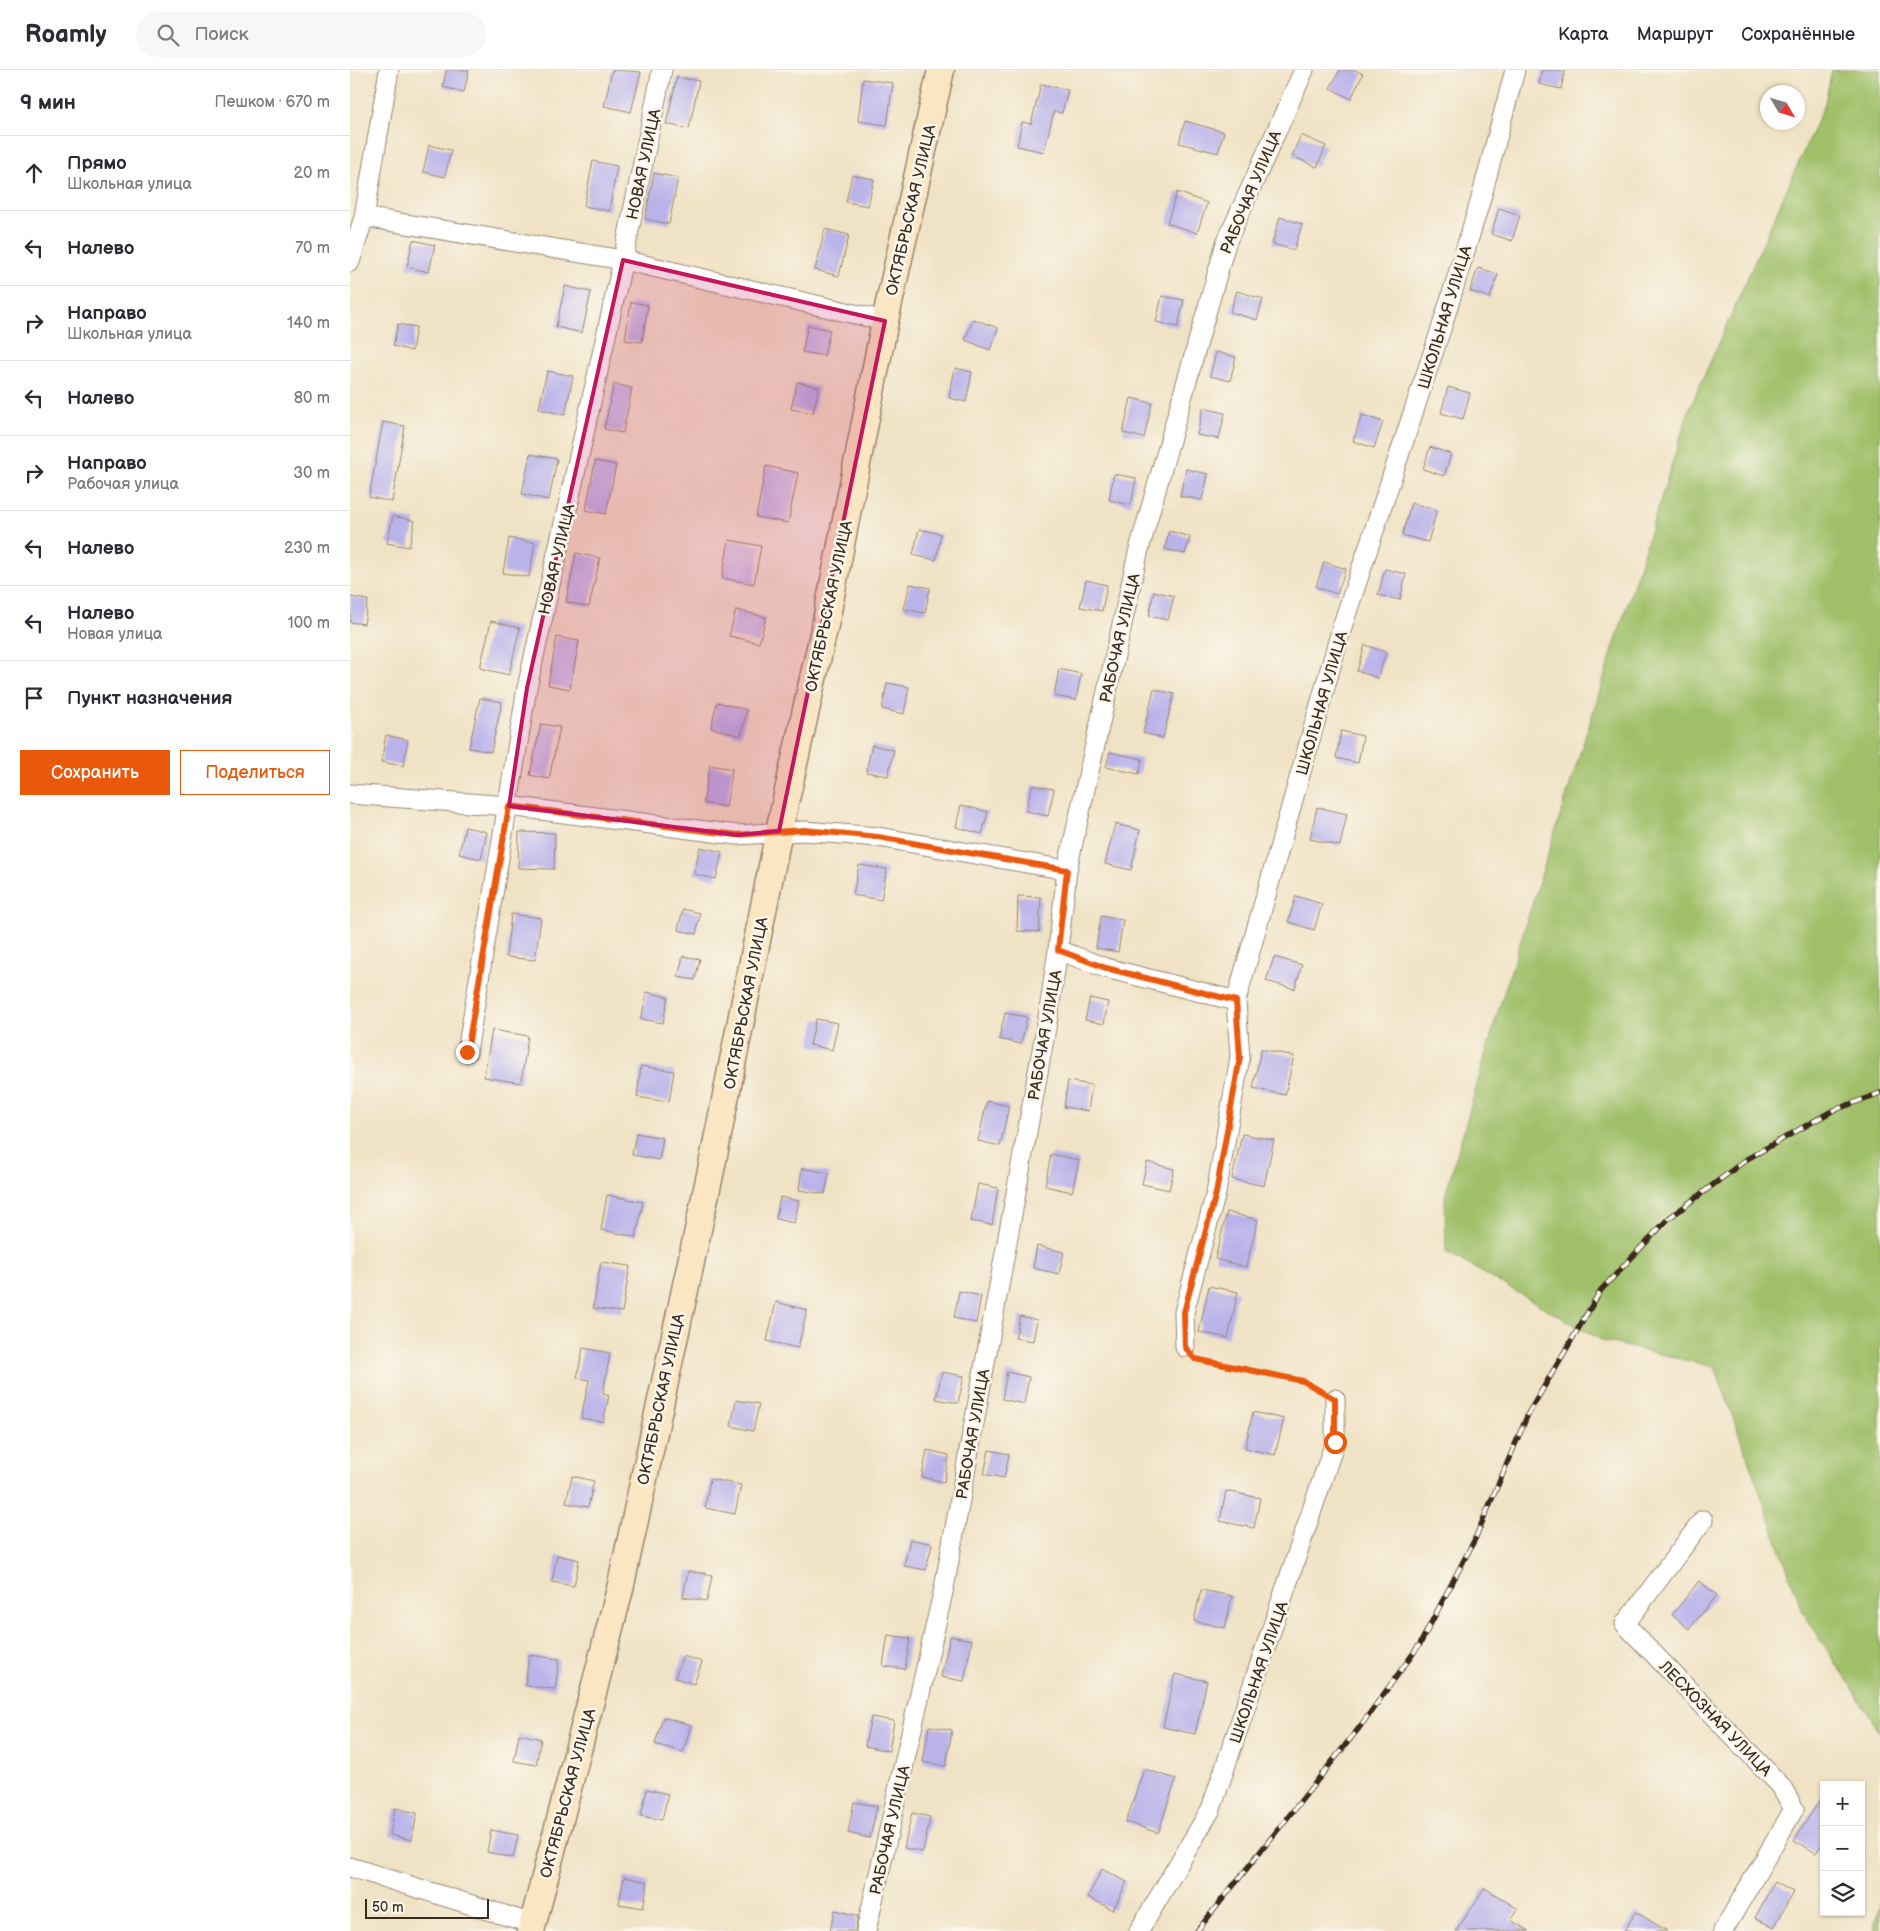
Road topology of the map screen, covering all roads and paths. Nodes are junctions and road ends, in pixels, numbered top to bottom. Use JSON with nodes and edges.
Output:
{"nodes":[{"id":1,"x":389,"y":70,"type":"edge"},
{"id":2,"x":662,"y":70,"type":"edge"},
{"id":3,"x":941,"y":70,"type":"edge"},
{"id":4,"x":1304,"y":70,"type":"edge"},
{"id":5,"x":1515,"y":70,"type":"edge"},
{"id":6,"x":364,"y":217,"type":"junction"},
{"id":7,"x":623,"y":260,"type":"junction"},
{"id":8,"x":350,"y":262,"type":"edge"},
{"id":9,"x":885,"y":321,"type":"junction"},
{"id":10,"x":350,"y":794,"type":"edge"},
{"id":11,"x":509,"y":806,"type":"junction"},
{"id":12,"x":779,"y":831,"type":"junction"},
{"id":13,"x":1067,"y":870,"type":"junction"},
{"id":14,"x":1058,"y":950,"type":"junction"},
{"id":15,"x":1236,"y":1001,"type":"junction"},
{"id":16,"x":467,"y":1052,"type":"dead end"},
{"id":17,"x":1185,"y":1347,"type":"joint"},
{"id":18,"x":1335,"y":1399,"type":"joint"},
{"id":19,"x":1703,"y":1520,"type":"dead end"},
{"id":20,"x":350,"y":1867,"type":"edge"},
{"id":21,"x":532,"y":1928,"type":"edge"},
{"id":22,"x":866,"y":1931,"type":"edge"},
{"id":23,"x":1140,"y":1931,"type":"edge"},
{"id":24,"x":1723,"y":1931,"type":"edge"}],
"edges":[{"from":1,"to":6,"type":"street"},
{"from":2,"to":7,"type":"street","name":"НОВАЯ УЛИЦА"},
{"from":3,"to":9,"type":"street","name":"ОКТЯБРЬСКАЯ УЛИЦА"},
{"from":4,"to":13,"type":"street","name":"РАБОЧАЯ УЛИЦА"},
{"from":5,"to":15,"type":"street","name":"ШКОЛЬНАЯ УЛИЦА"},
{"from":6,"to":7,"type":"street"},
{"from":6,"to":8,"type":"street"},
{"from":7,"to":9,"type":"street"},
{"from":7,"to":11,"type":"street","name":"НОВАЯ УЛИЦА"},
{"from":9,"to":12,"type":"street","name":"ОКТЯБРЬСКАЯ УЛИЦА"},
{"from":10,"to":11,"type":"street"},
{"from":11,"to":12,"type":"street"},
{"from":11,"to":16,"type":"street","name":"НОВАЯ УЛИЦА"},
{"from":12,"to":13,"type":"street"},
{"from":12,"to":21,"type":"street","name":"ОКТЯБРЬСКАЯ УЛИЦА"},
{"from":13,"to":14,"type":"street","name":"РАБОЧАЯ УЛИЦА"},
{"from":14,"to":15,"type":"street"},
{"from":14,"to":22,"type":"street","name":"РАБОЧАЯ УЛИЦА"},
{"from":15,"to":17,"type":"street","name":"ШКОЛЬНАЯ УЛИЦА"},
{"from":17,"to":18,"type":"path"},
{"from":18,"to":23,"type":"street","name":"ШКОЛЬНАЯ УЛИЦА"},
{"from":19,"to":24,"type":"street","name":"ЛЕСХОЗНАЯ УЛИЦА"},
{"from":20,"to":21,"type":"street"}]}
